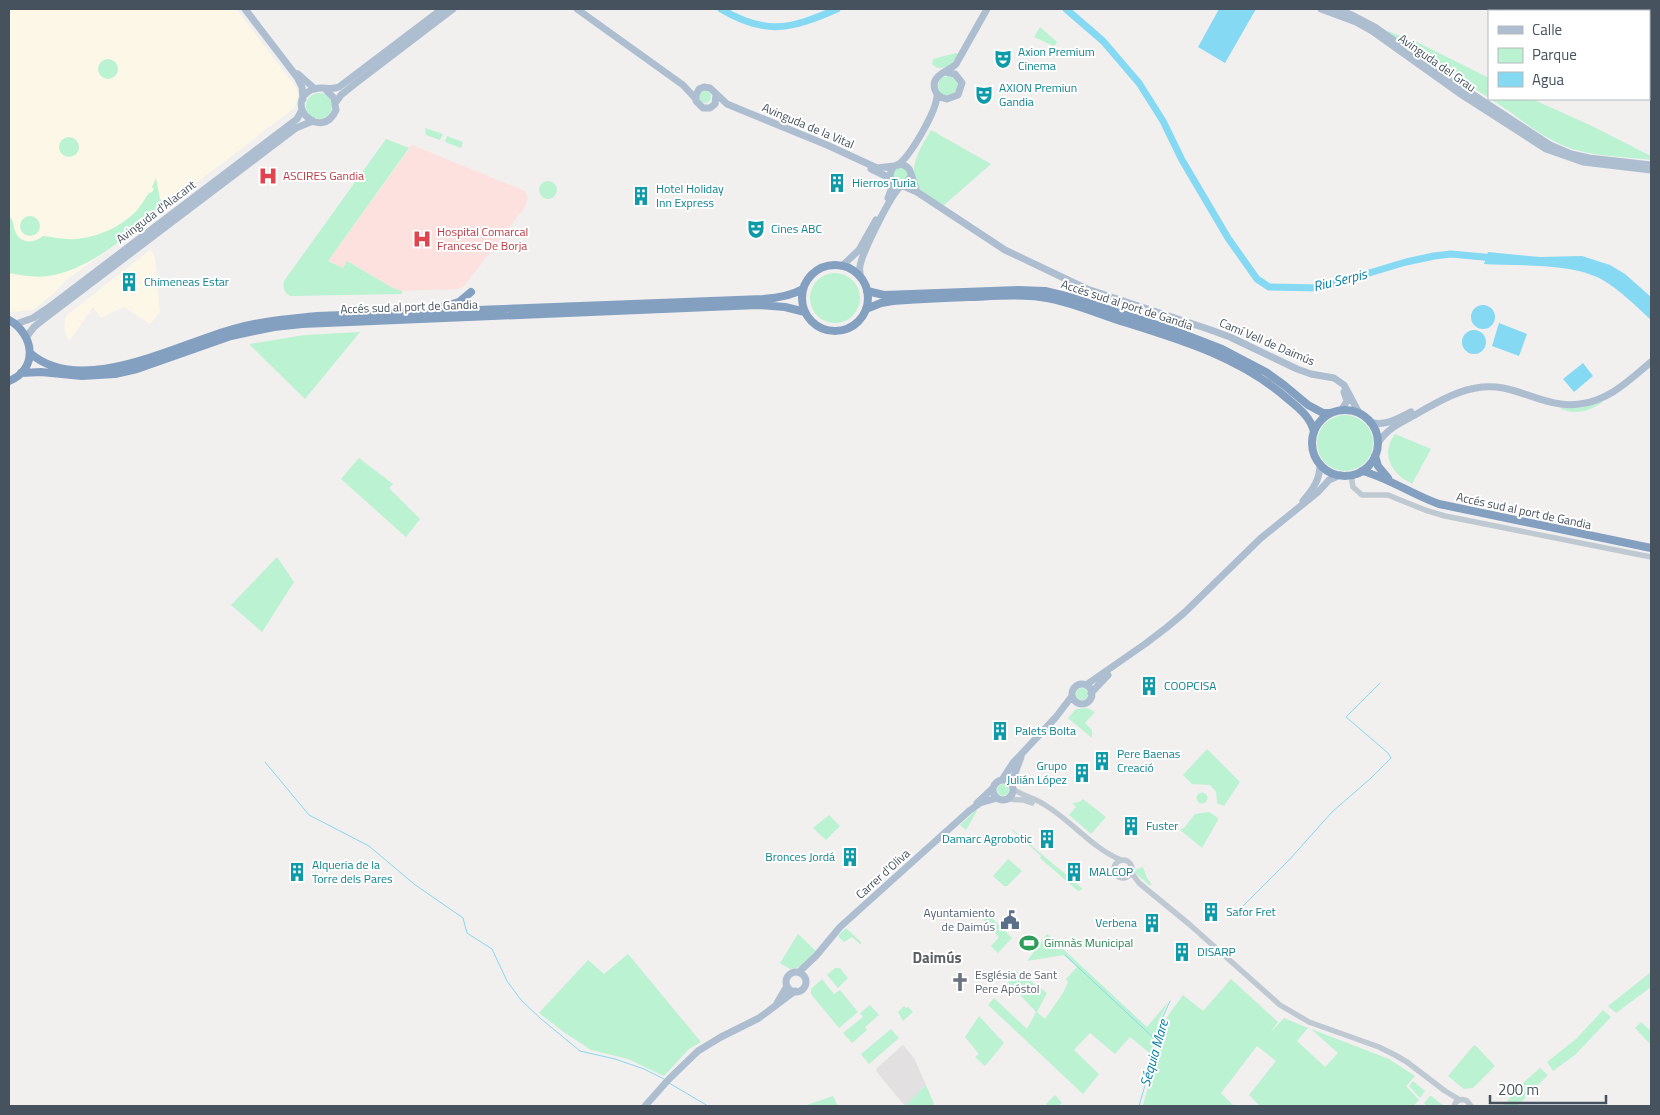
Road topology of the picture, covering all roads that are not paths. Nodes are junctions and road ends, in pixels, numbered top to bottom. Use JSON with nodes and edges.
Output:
{"nodes":[{"id":1,"x":246,"y":9,"type":"edge"},
{"id":2,"x":442,"y":9,"type":"edge"},
{"id":3,"x":453,"y":9,"type":"edge"},
{"id":4,"x":577,"y":9,"type":"edge"},
{"id":5,"x":987,"y":9,"type":"edge"},
{"id":6,"x":991,"y":9,"type":"edge"},
{"id":7,"x":1321,"y":9,"type":"edge"},
{"id":8,"x":1336,"y":9,"type":"edge"},
{"id":9,"x":946,"y":72,"type":"junction"},
{"id":10,"x":958,"y":76,"type":"junction"},
{"id":11,"x":683,"y":85,"type":"junction"},
{"id":12,"x":314,"y":89,"type":"junction"},
{"id":13,"x":325,"y":89,"type":"junction"},
{"id":14,"x":699,"y":89,"type":"junction"},
{"id":15,"x":937,"y":94,"type":"junction"},
{"id":16,"x":716,"y":95,"type":"junction"},
{"id":17,"x":695,"y":98,"type":"junction"},
{"id":18,"x":303,"y":99,"type":"junction"},
{"id":19,"x":947,"y":100,"type":"junction"},
{"id":20,"x":336,"y":102,"type":"junction"},
{"id":21,"x":713,"y":106,"type":"junction"},
{"id":22,"x":302,"y":110,"type":"junction"},
{"id":23,"x":313,"y":122,"type":"junction"},
{"id":24,"x":1651,"y":165,"type":"edge"},
{"id":25,"x":896,"y":166,"type":"junction"},
{"id":26,"x":1651,"y":170,"type":"edge"},
{"id":27,"x":910,"y":173,"type":"junction"},
{"id":28,"x":891,"y":180,"type":"junction"},
{"id":29,"x":902,"y":186,"type":"junction"},
{"id":30,"x":917,"y":192,"type":"junction"},
{"id":31,"x":842,"y":266,"type":"junction"},
{"id":32,"x":861,"y":278,"type":"junction"},
{"id":33,"x":804,"y":289,"type":"junction"},
{"id":34,"x":867,"y":291,"type":"junction"},
{"id":35,"x":471,"y":292,"type":"dead end"},
{"id":36,"x":866,"y":309,"type":"junction"},
{"id":37,"x":805,"y":312,"type":"junction"},
{"id":38,"x":370,"y":314,"type":"junction"},
{"id":39,"x":12,"y":322,"type":"edge"},
{"id":40,"x":26,"y":336,"type":"junction"},
{"id":41,"x":30,"y":353,"type":"junction"},
{"id":42,"x":1651,"y":362,"type":"edge"},
{"id":43,"x":21,"y":373,"type":"junction"},
{"id":44,"x":1327,"y":377,"type":"junction"},
{"id":45,"x":9,"y":381,"type":"edge"},
{"id":46,"x":1426,"y":408,"type":"junction"},
{"id":47,"x":1342,"y":410,"type":"junction"},
{"id":48,"x":1331,"y":413,"type":"junction"},
{"id":49,"x":1359,"y":413,"type":"junction"},
{"id":50,"x":1371,"y":422,"type":"junction"},
{"id":51,"x":1314,"y":432,"type":"junction"},
{"id":52,"x":1378,"y":443,"type":"junction"},
{"id":53,"x":1375,"y":456,"type":"junction"},
{"id":54,"x":1320,"y":464,"type":"junction"},
{"id":55,"x":1362,"y":471,"type":"junction"},
{"id":56,"x":1340,"y":475,"type":"junction"},
{"id":57,"x":1350,"y":475,"type":"junction"},
{"id":58,"x":1396,"y":484,"type":"junction"},
{"id":59,"x":1294,"y":510,"type":"junction"},
{"id":60,"x":1651,"y":548,"type":"edge"},
{"id":61,"x":1651,"y":557,"type":"edge"},
{"id":62,"x":1145,"y":644,"type":"junction"},
{"id":63,"x":1086,"y":685,"type":"junction"},
{"id":64,"x":1091,"y":693,"type":"junction"},
{"id":65,"x":1072,"y":696,"type":"junction"},
{"id":66,"x":1077,"y":703,"type":"junction"},
{"id":67,"x":1056,"y":717,"type":"junction"},
{"id":68,"x":1022,"y":754,"type":"junction"},
{"id":69,"x":1002,"y":780,"type":"junction"},
{"id":70,"x":1012,"y":787,"type":"junction"},
{"id":71,"x":993,"y":788,"type":"junction"},
{"id":72,"x":996,"y":798,"type":"junction"},
{"id":73,"x":1007,"y":799,"type":"junction"},
{"id":74,"x":1050,"y":809,"type":"junction"},
{"id":75,"x":969,"y":811,"type":"junction"},
{"id":76,"x":1105,"y":852,"type":"junction"},
{"id":77,"x":1121,"y":860,"type":"junction"},
{"id":78,"x":1114,"y":866,"type":"junction"},
{"id":79,"x":1131,"y":872,"type":"junction"},
{"id":80,"x":1124,"y":878,"type":"junction"},
{"id":81,"x":1139,"y":883,"type":"junction"},
{"id":82,"x":816,"y":956,"type":"junction"},
{"id":83,"x":799,"y":972,"type":"junction"},
{"id":84,"x":805,"y":979,"type":"junction"},
{"id":85,"x":788,"y":986,"type":"junction"},
{"id":86,"x":795,"y":991,"type":"junction"},
{"id":87,"x":774,"y":1008,"type":"junction"},
{"id":88,"x":1445,"y":1091,"type":"junction"},
{"id":89,"x":1460,"y":1100,"type":"junction"},
{"id":90,"x":645,"y":1106,"type":"edge"},
{"id":91,"x":1454,"y":1106,"type":"edge"},
{"id":92,"x":1471,"y":1106,"type":"edge"}],
"edges":[{"from":1,"to":12,"type":"main road"},
{"from":1,"to":18,"type":"main road"},
{"from":2,"to":13,"type":"main road"},
{"from":3,"to":20,"type":"main road"},
{"from":4,"to":11,"type":"main road"},
{"from":5,"to":9,"type":"main road"},
{"from":6,"to":10,"type":"main road"},
{"from":7,"to":26,"type":"main road","name":"Avinguda del Grau"},
{"from":8,"to":24,"type":"main road","name":"Avinguda del Grau"},
{"from":9,"to":10,"type":"main road"},
{"from":9,"to":15,"type":"main road"},
{"from":10,"to":19,"type":"main road"},
{"from":11,"to":14,"type":"main road"},
{"from":11,"to":17,"type":"main road"},
{"from":12,"to":13,"type":"main road"},
{"from":12,"to":18,"type":"main road"},
{"from":13,"to":20,"type":"main road"},
{"from":14,"to":16,"type":"main road"},
{"from":14,"to":17,"type":"main road"},
{"from":15,"to":19,"type":"main road"},
{"from":15,"to":25,"type":"main road"},
{"from":16,"to":21,"type":"main road"},
{"from":16,"to":25,"type":"main road","name":"Avinguda de la Vital"},
{"from":17,"to":21,"type":"main road"},
{"from":18,"to":22,"type":"main road"},
{"from":19,"to":27,"type":"main road"},
{"from":20,"to":23,"type":"main road"},
{"from":21,"to":28,"type":"main road","name":"Avinguda de la Vital"},
{"from":22,"to":23,"type":"main road"},
{"from":22,"to":39,"type":"main road","name":"Avinguda d'Alacant"},
{"from":23,"to":40,"type":"main road","name":"Avinguda d'Alacant"},
{"from":25,"to":27,"type":"main road"},
{"from":25,"to":28,"type":"main road"},
{"from":27,"to":29,"type":"main road"},
{"from":27,"to":30,"type":"main road"},
{"from":28,"to":29,"type":"main road"},
{"from":28,"to":31,"type":"main road"},
{"from":29,"to":30,"type":"main road","name":"Camí Vell de Daimús"},
{"from":29,"to":32,"type":"main road"},
{"from":30,"to":44,"type":"main road","name":"Camí Vell de Daimús"},
{"from":31,"to":32,"type":"highway"},
{"from":31,"to":33,"type":"highway"},
{"from":32,"to":34,"type":"highway"},
{"from":33,"to":37,"type":"highway"},
{"from":33,"to":38,"type":"highway","name":"Accés sud al port de Gandia"},
{"from":34,"to":36,"type":"highway"},
{"from":34,"to":48,"type":"highway","name":"Accés sud al port de Gandia"},
{"from":35,"to":38,"type":"highway"},
{"from":36,"to":37,"type":"highway","name":"Accés sud al port de Gandia"},
{"from":36,"to":51,"type":"highway","name":"Accés sud al port de Gandia"},
{"from":37,"to":43,"type":"highway","name":"Accés sud al port de Gandia"},
{"from":38,"to":41,"type":"highway","name":"Accés sud al port de Gandia"},
{"from":39,"to":40,"type":"highway"},
{"from":40,"to":41,"type":"highway"},
{"from":41,"to":43,"type":"highway"},
{"from":42,"to":46,"type":"main road"},
{"from":43,"to":45,"type":"highway"},
{"from":44,"to":47,"type":"main road","name":"Camí Vell de Daimús"},
{"from":44,"to":49,"type":"main road"},
{"from":46,"to":50,"type":"main road"},
{"from":46,"to":52,"type":"main road"},
{"from":47,"to":48,"type":"highway"},
{"from":47,"to":49,"type":"highway"},
{"from":48,"to":51,"type":"highway"},
{"from":49,"to":50,"type":"highway"},
{"from":50,"to":52,"type":"highway"},
{"from":51,"to":54,"type":"highway","name":"Accés sud al port de Gandia"},
{"from":52,"to":53,"type":"highway"},
{"from":53,"to":55,"type":"highway"},
{"from":53,"to":58,"type":"highway","name":"Accés sud al port de Gandia"},
{"from":54,"to":56,"type":"highway"},
{"from":54,"to":59,"type":"main road"},
{"from":55,"to":57,"type":"highway"},
{"from":55,"to":58,"type":"highway","name":"Accés sud al port de Gandia"},
{"from":56,"to":57,"type":"highway"},
{"from":56,"to":59,"type":"main road"},
{"from":57,"to":61,"type":"street"},
{"from":58,"to":60,"type":"highway","name":"Accés sud al port de Gandia"},
{"from":59,"to":62,"type":"main road"},
{"from":62,"to":63,"type":"main road"},
{"from":62,"to":64,"type":"main road"},
{"from":63,"to":64,"type":"main road"},
{"from":63,"to":65,"type":"main road"},
{"from":64,"to":66,"type":"main road"},
{"from":65,"to":66,"type":"main road"},
{"from":65,"to":67,"type":"main road"},
{"from":66,"to":67,"type":"main road"},
{"from":67,"to":68,"type":"main road"},
{"from":68,"to":69,"type":"main road"},
{"from":68,"to":70,"type":"main road"},
{"from":69,"to":70,"type":"main road"},
{"from":69,"to":71,"type":"main road"},
{"from":70,"to":73,"type":"main road"},
{"from":70,"to":74,"type":"street"},
{"from":71,"to":72,"type":"main road"},
{"from":71,"to":75,"type":"main road","name":"Carrer d'Oliva"},
{"from":72,"to":73,"type":"main road"},
{"from":72,"to":75,"type":"main road","name":"Carrer d'Oliva"},
{"from":73,"to":74,"type":"street"},
{"from":74,"to":76,"type":"street"},
{"from":75,"to":82,"type":"main road","name":"Carrer d'Oliva"},
{"from":76,"to":77,"type":"street"},
{"from":76,"to":78,"type":"street"},
{"from":77,"to":78,"type":"street"},
{"from":77,"to":79,"type":"street"},
{"from":78,"to":80,"type":"street"},
{"from":79,"to":80,"type":"street"},
{"from":79,"to":81,"type":"street"},
{"from":80,"to":81,"type":"street"},
{"from":81,"to":88,"type":"street"},
{"from":82,"to":83,"type":"main road","name":"Carrer d'Oliva"},
{"from":82,"to":84,"type":"main road","name":"Carrer d'Oliva"},
{"from":83,"to":84,"type":"main road"},
{"from":83,"to":85,"type":"main road"},
{"from":84,"to":86,"type":"main road"},
{"from":85,"to":86,"type":"main road"},
{"from":85,"to":87,"type":"main road"},
{"from":86,"to":87,"type":"main road"},
{"from":87,"to":90,"type":"main road"},
{"from":88,"to":89,"type":"street"},
{"from":88,"to":91,"type":"street"},
{"from":89,"to":91,"type":"street"},
{"from":89,"to":92,"type":"street"}]}
